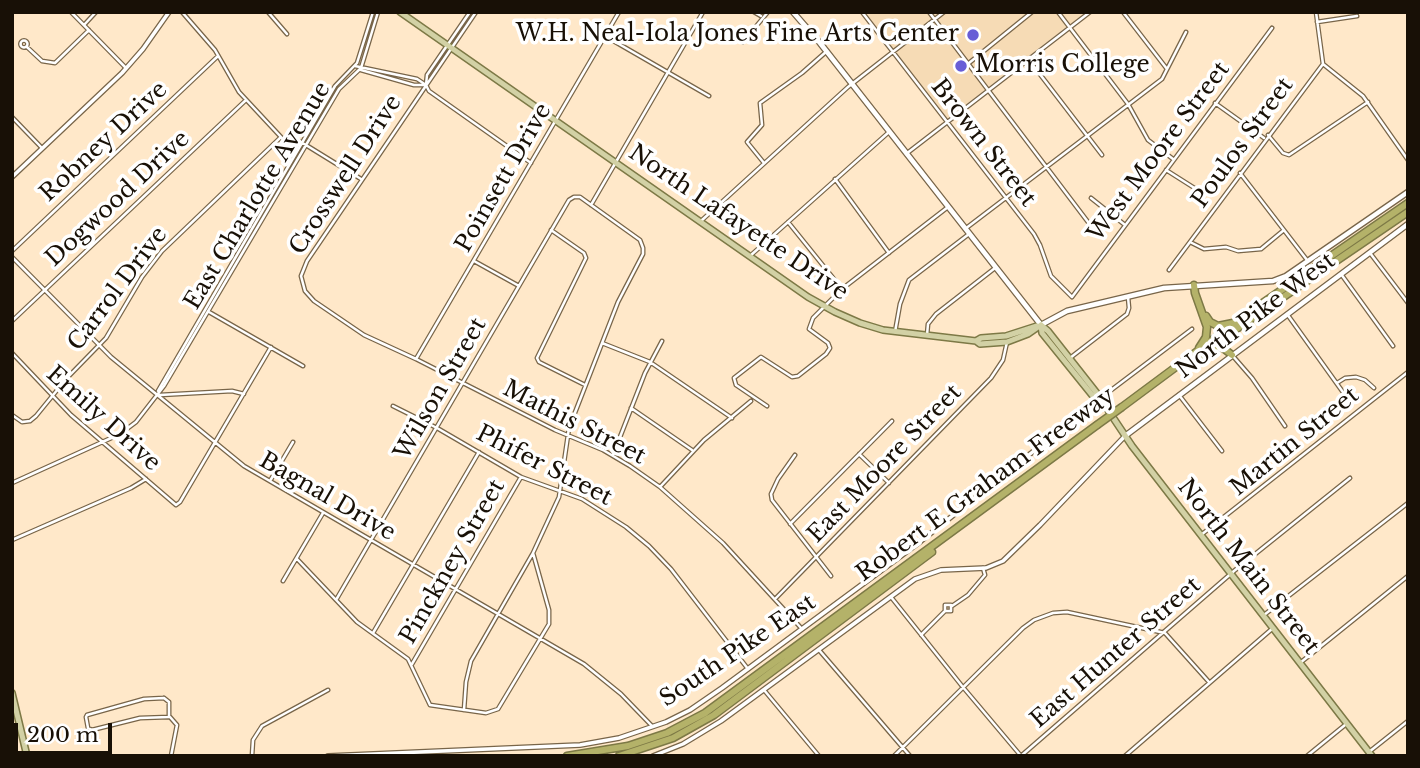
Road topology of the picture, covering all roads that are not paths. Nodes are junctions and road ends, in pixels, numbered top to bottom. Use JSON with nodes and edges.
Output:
{"nodes":[{"id":1,"x":71,"y":12,"type":"edge"},
{"id":2,"x":96,"y":12,"type":"edge"},
{"id":3,"x":169,"y":12,"type":"edge"},
{"id":4,"x":183,"y":12,"type":"edge"},
{"id":5,"x":268,"y":12,"type":"edge"},
{"id":6,"x":376,"y":12,"type":"edge"},
{"id":7,"x":400,"y":12,"type":"edge"},
{"id":8,"x":474,"y":12,"type":"edge"},
{"id":9,"x":618,"y":12,"type":"edge"},
{"id":10,"x":704,"y":12,"type":"edge"},
{"id":11,"x":754,"y":12,"type":"edge"},
{"id":12,"x":768,"y":12,"type":"edge"},
{"id":13,"x":793,"y":12,"type":"edge"},
{"id":14,"x":862,"y":12,"type":"edge"},
{"id":15,"x":929,"y":12,"type":"edge"},
{"id":16,"x":944,"y":12,"type":"edge"},
{"id":17,"x":1032,"y":12,"type":"edge"},
{"id":18,"x":1058,"y":12,"type":"edge"},
{"id":19,"x":1090,"y":12,"type":"edge"},
{"id":20,"x":1123,"y":12,"type":"edge"},
{"id":21,"x":1316,"y":12,"type":"edge"},
{"id":22,"x":761,"y":16,"type":"dead end"},
{"id":23,"x":1357,"y":16,"type":"dead end"},
{"id":24,"x":934,"y":20,"type":"junction"},
{"id":25,"x":1317,"y":22,"type":"junction"},
{"id":26,"x":84,"y":25,"type":"junction"},
{"id":27,"x":1070,"y":27,"type":"junction"},
{"id":28,"x":1272,"y":28,"type":"dead end"},
{"id":29,"x":89,"y":30,"type":"junction"},
{"id":30,"x":1186,"y":32,"type":"dead end"},
{"id":31,"x":287,"y":34,"type":"dead end"},
{"id":32,"x":604,"y":36,"type":"junction"},
{"id":33,"x":743,"y":42,"type":"dead end"},
{"id":34,"x":27,"y":47,"type":"dead end"},
{"id":35,"x":450,"y":47,"type":"junction"},
{"id":36,"x":827,"y":51,"type":"junction"},
{"id":37,"x":892,"y":52,"type":"junction"},
{"id":38,"x":218,"y":56,"type":"junction"},
{"id":39,"x":1028,"y":60,"type":"junction"},
{"id":40,"x":968,"y":64,"type":"junction"},
{"id":41,"x":1323,"y":64,"type":"junction"},
{"id":42,"x":355,"y":66,"type":"junction"},
{"id":43,"x":127,"y":68,"type":"junction"},
{"id":44,"x":360,"y":68,"type":"junction"},
{"id":45,"x":1167,"y":69,"type":"junction"},
{"id":46,"x":668,"y":73,"type":"junction"},
{"id":47,"x":852,"y":83,"type":"junction"},
{"id":48,"x":426,"y":85,"type":"junction"},
{"id":49,"x":988,"y":91,"type":"junction"},
{"id":50,"x":709,"y":96,"type":"dead end"},
{"id":51,"x":246,"y":100,"type":"junction"},
{"id":52,"x":1368,"y":102,"type":"junction"},
{"id":53,"x":1215,"y":103,"type":"junction"},
{"id":54,"x":1128,"y":104,"type":"junction"},
{"id":55,"x":12,"y":117,"type":"edge"},
{"id":56,"x":555,"y":120,"type":"junction"},
{"id":57,"x":947,"y":123,"type":"junction"},
{"id":58,"x":889,"y":132,"type":"junction"},
{"id":59,"x":1087,"y":135,"type":"junction"},
{"id":60,"x":1268,"y":135,"type":"junction"},
{"id":61,"x":281,"y":137,"type":"junction"},
{"id":62,"x":1265,"y":139,"type":"junction"},
{"id":63,"x":302,"y":142,"type":"junction"},
{"id":64,"x":306,"y":145,"type":"junction"},
{"id":65,"x":42,"y":148,"type":"junction"},
{"id":66,"x":295,"y":152,"type":"junction"},
{"id":67,"x":906,"y":154,"type":"junction"},
{"id":68,"x":1102,"y":155,"type":"dead end"},
{"id":69,"x":1173,"y":159,"type":"junction"},
{"id":70,"x":1408,"y":160,"type":"edge"},
{"id":71,"x":616,"y":162,"type":"junction"},
{"id":72,"x":531,"y":163,"type":"junction"},
{"id":73,"x":764,"y":163,"type":"junction"},
{"id":74,"x":1046,"y":168,"type":"junction"},
{"id":75,"x":1166,"y":170,"type":"junction"},
{"id":76,"x":1240,"y":173,"type":"junction"},
{"id":77,"x":12,"y":177,"type":"edge"},
{"id":78,"x":362,"y":179,"type":"junction"},
{"id":79,"x":835,"y":179,"type":"junction"},
{"id":80,"x":1196,"y":189,"type":"dead end"},
{"id":81,"x":1408,"y":192,"type":"edge"},
{"id":82,"x":1091,"y":198,"type":"dead end"},
{"id":83,"x":1005,"y":199,"type":"junction"},
{"id":84,"x":1408,"y":203,"type":"edge"},
{"id":85,"x":591,"y":205,"type":"junction"},
{"id":86,"x":948,"y":207,"type":"junction"},
{"id":87,"x":1408,"y":212,"type":"edge"},
{"id":88,"x":701,"y":222,"type":"junction"},
{"id":89,"x":788,"y":222,"type":"junction"},
{"id":90,"x":1088,"y":222,"type":"dead end"},
{"id":91,"x":1408,"y":224,"type":"edge"},
{"id":92,"x":1125,"y":225,"type":"junction"},
{"id":93,"x":551,"y":230,"type":"junction"},
{"id":94,"x":1284,"y":230,"type":"junction"},
{"id":95,"x":967,"y":232,"type":"junction"},
{"id":96,"x":1190,"y":242,"type":"junction"},
{"id":97,"x":12,"y":251,"type":"edge"},
{"id":98,"x":889,"y":253,"type":"junction"},
{"id":99,"x":1369,"y":253,"type":"junction"},
{"id":100,"x":750,"y":256,"type":"junction"},
{"id":101,"x":12,"y":257,"type":"edge"},
{"id":102,"x":1307,"y":260,"type":"junction"},
{"id":103,"x":474,"y":261,"type":"junction"},
{"id":104,"x":995,"y":268,"type":"junction"},
{"id":105,"x":1169,"y":270,"type":"dead end"},
{"id":106,"x":1341,"y":274,"type":"junction"},
{"id":107,"x":1194,"y":285,"type":"junction"},
{"id":108,"x":302,"y":286,"type":"joint"},
{"id":109,"x":519,"y":286,"type":"junction"},
{"id":110,"x":842,"y":289,"type":"junction"},
{"id":111,"x":44,"y":290,"type":"junction"},
{"id":112,"x":1072,"y":297,"type":"joint"},
{"id":113,"x":1128,"y":297,"type":"junction"},
{"id":114,"x":1198,"y":303,"type":"junction"},
{"id":115,"x":1408,"y":303,"type":"edge"},
{"id":116,"x":824,"y":306,"type":"junction"},
{"id":117,"x":208,"y":311,"type":"junction"},
{"id":118,"x":1287,"y":314,"type":"junction"},
{"id":119,"x":12,"y":321,"type":"edge"},
{"id":120,"x":1239,"y":323,"type":"junction"},
{"id":121,"x":1041,"y":325,"type":"junction"},
{"id":122,"x":1192,"y":330,"type":"dead end"},
{"id":123,"x":895,"y":332,"type":"junction"},
{"id":124,"x":928,"y":335,"type":"junction"},
{"id":125,"x":662,"y":341,"type":"dead end"},
{"id":126,"x":978,"y":342,"type":"junction"},
{"id":127,"x":1007,"y":342,"type":"junction"},
{"id":128,"x":602,"y":343,"type":"junction"},
{"id":129,"x":99,"y":346,"type":"junction"},
{"id":130,"x":1393,"y":346,"type":"dead end"},
{"id":131,"x":271,"y":347,"type":"junction"},
{"id":132,"x":12,"y":353,"type":"edge"},
{"id":133,"x":1229,"y":353,"type":"junction"},
{"id":134,"x":1195,"y":356,"type":"junction"},
{"id":135,"x":416,"y":359,"type":"junction"},
{"id":136,"x":1070,"y":359,"type":"junction"},
{"id":137,"x":18,"y":361,"type":"junction"},
{"id":138,"x":650,"y":362,"type":"junction"},
{"id":139,"x":12,"y":366,"type":"edge"},
{"id":140,"x":303,"y":366,"type":"dead end"},
{"id":141,"x":1408,"y":372,"type":"edge"},
{"id":142,"x":463,"y":383,"type":"junction"},
{"id":143,"x":1337,"y":383,"type":"junction"},
{"id":144,"x":585,"y":386,"type":"junction"},
{"id":145,"x":1374,"y":388,"type":"dead end"},
{"id":146,"x":157,"y":394,"type":"junction"},
{"id":147,"x":244,"y":394,"type":"junction"},
{"id":148,"x":1179,"y":395,"type":"junction"},
{"id":149,"x":52,"y":397,"type":"junction"},
{"id":150,"x":1099,"y":399,"type":"junction"},
{"id":151,"x":751,"y":401,"type":"dead end"},
{"id":152,"x":1350,"y":402,"type":"dead end"},
{"id":153,"x":393,"y":405,"type":"dead end"},
{"id":154,"x":767,"y":407,"type":"dead end"},
{"id":155,"x":631,"y":408,"type":"junction"},
{"id":156,"x":12,"y":415,"type":"edge"},
{"id":157,"x":732,"y":418,"type":"junction"},
{"id":158,"x":892,"y":421,"type":"dead end"},
{"id":159,"x":1284,"y":426,"type":"dead end"},
{"id":160,"x":437,"y":428,"type":"junction"},
{"id":161,"x":568,"y":436,"type":"junction"},
{"id":162,"x":1125,"y":436,"type":"junction"},
{"id":163,"x":215,"y":442,"type":"junction"},
{"id":164,"x":293,"y":442,"type":"dead end"},
{"id":165,"x":104,"y":443,"type":"junction"},
{"id":166,"x":693,"y":450,"type":"junction"},
{"id":167,"x":1222,"y":451,"type":"dead end"},
{"id":168,"x":479,"y":452,"type":"junction"},
{"id":169,"x":859,"y":454,"type":"junction"},
{"id":170,"x":612,"y":455,"type":"junction"},
{"id":171,"x":795,"y":455,"type":"dead end"},
{"id":172,"x":1031,"y":476,"type":"junction"},
{"id":173,"x":522,"y":477,"type":"junction"},
{"id":174,"x":1350,"y":478,"type":"dead end"},
{"id":175,"x":146,"y":479,"type":"junction"},
{"id":176,"x":270,"y":482,"type":"junction"},
{"id":177,"x":12,"y":483,"type":"edge"},
{"id":178,"x":889,"y":483,"type":"junction"},
{"id":179,"x":660,"y":487,"type":"junction"},
{"id":180,"x":561,"y":492,"type":"junction"},
{"id":181,"x":1408,"y":503,"type":"edge"},
{"id":182,"x":323,"y":513,"type":"junction"},
{"id":183,"x":790,"y":524,"type":"junction"},
{"id":184,"x":1201,"y":535,"type":"junction"},
{"id":185,"x":12,"y":540,"type":"edge"},
{"id":186,"x":371,"y":540,"type":"junction"},
{"id":187,"x":533,"y":553,"type":"junction"},
{"id":188,"x":816,"y":557,"type":"junction"},
{"id":189,"x":296,"y":559,"type":"junction"},
{"id":190,"x":413,"y":565,"type":"junction"},
{"id":191,"x":983,"y":568,"type":"junction"},
{"id":192,"x":1231,"y":574,"type":"junction"},
{"id":193,"x":831,"y":576,"type":"dead end"},
{"id":194,"x":1408,"y":576,"type":"edge"},
{"id":195,"x":283,"y":582,"type":"dead end"},
{"id":196,"x":456,"y":590,"type":"junction"},
{"id":197,"x":891,"y":597,"type":"junction"},
{"id":198,"x":775,"y":599,"type":"junction"},
{"id":199,"x":336,"y":600,"type":"junction"},
{"id":200,"x":498,"y":615,"type":"junction"},
{"id":201,"x":1264,"y":616,"type":"junction"},
{"id":202,"x":1273,"y":628,"type":"junction"},
{"id":203,"x":802,"y":629,"type":"junction"},
{"id":204,"x":372,"y":633,"type":"junction"},
{"id":205,"x":1165,"y":633,"type":"junction"},
{"id":206,"x":921,"y":635,"type":"junction"},
{"id":207,"x":540,"y":639,"type":"junction"},
{"id":208,"x":819,"y":650,"type":"junction"},
{"id":209,"x":1300,"y":663,"type":"junction"},
{"id":210,"x":412,"y":664,"type":"junction"},
{"id":211,"x":748,"y":669,"type":"junction"},
{"id":212,"x":1209,"y":682,"type":"junction"},
{"id":213,"x":962,"y":686,"type":"junction"},
{"id":214,"x":328,"y":690,"type":"dead end"},
{"id":215,"x":764,"y":690,"type":"junction"},
{"id":216,"x":12,"y":693,"type":"edge"},
{"id":217,"x":464,"y":710,"type":"junction"},
{"id":218,"x":169,"y":717,"type":"junction"},
{"id":219,"x":1408,"y":720,"type":"edge"},
{"id":220,"x":1347,"y":724,"type":"junction"},
{"id":221,"x":653,"y":727,"type":"junction"},
{"id":222,"x":902,"y":747,"type":"junction"},
{"id":223,"x":1370,"y":754,"type":"edge"},
{"id":224,"x":27,"y":756,"type":"edge"},
{"id":225,"x":171,"y":756,"type":"edge"},
{"id":226,"x":252,"y":756,"type":"edge"},
{"id":227,"x":328,"y":756,"type":"edge"},
{"id":228,"x":567,"y":756,"type":"edge"},
{"id":229,"x":619,"y":756,"type":"edge"},
{"id":230,"x":653,"y":756,"type":"edge"},
{"id":231,"x":819,"y":756,"type":"edge"},
{"id":232,"x":894,"y":756,"type":"edge"},
{"id":233,"x":909,"y":756,"type":"edge"},
{"id":234,"x":1021,"y":756,"type":"edge"},
{"id":235,"x":1125,"y":756,"type":"edge"},
{"id":236,"x":1307,"y":756,"type":"edge"}],
"edges":[{"from":1,"to":26,"type":"street"},
{"from":2,"to":26,"type":"street"},
{"from":3,"to":43,"type":"street"},
{"from":4,"to":38,"type":"street"},
{"from":5,"to":31,"type":"street"},
{"from":6,"to":42,"type":"street","name":"East Charlotte Avenue"},
{"from":6,"to":44,"type":"street","name":"East Charlotte Avenue"},
{"from":7,"to":35,"type":"main road","name":"North Lafayette Drive"},
{"from":8,"to":35,"type":"street","name":"Crosswell Drive"},
{"from":9,"to":32,"type":"street","name":"Poinsett Drive"},
{"from":10,"to":46,"type":"street"},
{"from":11,"to":22,"type":"street"},
{"from":12,"to":33,"type":"street"},
{"from":13,"to":36,"type":"main road"},
{"from":14,"to":37,"type":"street","name":"Brown Street"},
{"from":15,"to":24,"type":"street"},
{"from":16,"to":24,"type":"street"},
{"from":17,"to":40,"type":"street"},
{"from":18,"to":27,"type":"street"},
{"from":19,"to":27,"type":"street"},
{"from":20,"to":45,"type":"street"},
{"from":21,"to":25,"type":"street"},
{"from":23,"to":25,"type":"street"},
{"from":24,"to":37,"type":"street"},
{"from":24,"to":40,"type":"street"},
{"from":25,"to":41,"type":"street"},
{"from":26,"to":29,"type":"street"},
{"from":27,"to":39,"type":"street"},
{"from":27,"to":54,"type":"street"},
{"from":28,"to":53,"type":"street","name":"West Moore Street"},
{"from":29,"to":34,"type":"street"},
{"from":29,"to":43,"type":"street"},
{"from":30,"to":45,"type":"street"},
{"from":32,"to":46,"type":"street"},
{"from":32,"to":56,"type":"street","name":"Poinsett Drive"},
{"from":35,"to":48,"type":"street","name":"Crosswell Drive"},
{"from":35,"to":56,"type":"main road","name":"North Lafayette Drive"},
{"from":36,"to":47,"type":"main road"},
{"from":36,"to":73,"type":"street"},
{"from":37,"to":47,"type":"street"},
{"from":37,"to":57,"type":"street","name":"Brown Street"},
{"from":38,"to":51,"type":"street"},
{"from":38,"to":97,"type":"street","name":"Robney Drive"},
{"from":39,"to":49,"type":"street"},
{"from":39,"to":59,"type":"street"},
{"from":40,"to":49,"type":"street"},
{"from":41,"to":52,"type":"street"},
{"from":41,"to":60,"type":"street","name":"Poulos Street"},
{"from":42,"to":44,"type":"street"},
{"from":42,"to":63,"type":"street","name":"East Charlotte Avenue"},
{"from":43,"to":65,"type":"street"},
{"from":44,"to":48,"type":"street"},
{"from":44,"to":48,"type":"street"},
{"from":44,"to":64,"type":"street","name":"East Charlotte Avenue"},
{"from":45,"to":54,"type":"street"},
{"from":46,"to":50,"type":"street"},
{"from":46,"to":71,"type":"street"},
{"from":47,"to":58,"type":"main road"},
{"from":47,"to":73,"type":"street"},
{"from":48,"to":72,"type":"street"},
{"from":48,"to":78,"type":"street","name":"Crosswell Drive"},
{"from":49,"to":57,"type":"street"},
{"from":49,"to":74,"type":"street"},
{"from":51,"to":61,"type":"street"},
{"from":51,"to":111,"type":"street","name":"Dogwood Drive"},
{"from":52,"to":60,"type":"street"},
{"from":52,"to":70,"type":"street"},
{"from":53,"to":62,"type":"street"},
{"from":53,"to":69,"type":"street","name":"West Moore Street"},
{"from":54,"to":59,"type":"street"},
{"from":54,"to":69,"type":"street"},
{"from":55,"to":65,"type":"street"},
{"from":56,"to":71,"type":"main road","name":"North Lafayette Drive"},
{"from":56,"to":72,"type":"street","name":"Poinsett Drive"},
{"from":57,"to":67,"type":"street"},
{"from":57,"to":83,"type":"street","name":"Brown Street"},
{"from":58,"to":67,"type":"main road"},
{"from":58,"to":79,"type":"street"},
{"from":59,"to":68,"type":"street"},
{"from":59,"to":74,"type":"street"},
{"from":60,"to":62,"type":"street","name":"Poulos Street"},
{"from":61,"to":66,"type":"street"},
{"from":61,"to":129,"type":"street","name":"Carrol Drive"},
{"from":62,"to":76,"type":"street","name":"Poulos Street"},
{"from":63,"to":64,"type":"street"},
{"from":63,"to":66,"type":"street","name":"East Charlotte Avenue"},
{"from":64,"to":78,"type":"street"},
{"from":64,"to":117,"type":"street","name":"East Charlotte Avenue"},
{"from":65,"to":77,"type":"street"},
{"from":66,"to":146,"type":"street","name":"East Charlotte Avenue"},
{"from":67,"to":86,"type":"main road"},
{"from":69,"to":75,"type":"street","name":"West Moore Street"},
{"from":71,"to":85,"type":"street"},
{"from":71,"to":88,"type":"main road","name":"North Lafayette Drive"},
{"from":72,"to":103,"type":"street","name":"Poinsett Drive"},
{"from":73,"to":88,"type":"street"},
{"from":74,"to":83,"type":"street"},
{"from":74,"to":90,"type":"street"},
{"from":75,"to":80,"type":"street"},
{"from":75,"to":92,"type":"street","name":"West Moore Street"},
{"from":76,"to":94,"type":"street"},
{"from":76,"to":96,"type":"street","name":"Poulos Street"},
{"from":78,"to":108,"type":"street","name":"Crosswell Drive"},
{"from":79,"to":89,"type":"street"},
{"from":79,"to":98,"type":"street"},
{"from":81,"to":102,"type":"main road"},
{"from":82,"to":92,"type":"street"},
{"from":83,"to":95,"type":"street"},
{"from":83,"to":112,"type":"street","name":"Brown Street"},
{"from":84,"to":120,"type":"highway","name":"Robert E Graham Freeway"},
{"from":85,"to":93,"type":"street","name":"Wilson Street"},
{"from":85,"to":128,"type":"street"},
{"from":86,"to":95,"type":"main road"},
{"from":86,"to":98,"type":"street"},
{"from":87,"to":120,"type":"highway","name":"Robert E Graham Freeway"},
{"from":88,"to":100,"type":"main road","name":"North Lafayette Drive"},
{"from":89,"to":100,"type":"street"},
{"from":89,"to":110,"type":"street"},
{"from":91,"to":99,"type":"main road","name":"North Pike West"},
{"from":92,"to":112,"type":"street","name":"West Moore Street"},
{"from":93,"to":109,"type":"street","name":"Wilson Street"},
{"from":93,"to":144,"type":"street"},
{"from":94,"to":96,"type":"street"},
{"from":94,"to":102,"type":"street"},
{"from":95,"to":104,"type":"main road"},
{"from":95,"to":123,"type":"street"},
{"from":96,"to":105,"type":"street","name":"Poulos Street"},
{"from":98,"to":110,"type":"street"},
{"from":99,"to":106,"type":"main road","name":"North Pike West"},
{"from":99,"to":115,"type":"street"},
{"from":100,"to":116,"type":"main road","name":"North Lafayette Drive"},
{"from":101,"to":111,"type":"street","name":"Bagnal Drive"},
{"from":102,"to":107,"type":"main road"},
{"from":103,"to":109,"type":"street"},
{"from":103,"to":135,"type":"street","name":"Poinsett Drive"},
{"from":104,"to":121,"type":"main road"},
{"from":104,"to":124,"type":"street"},
{"from":106,"to":118,"type":"main road","name":"North Pike West"},
{"from":106,"to":130,"type":"street"},
{"from":107,"to":113,"type":"main road"},
{"from":107,"to":114,"type":"highway"},
{"from":108,"to":135,"type":"street","name":"Mathis Street"},
{"from":109,"to":142,"type":"street","name":"Wilson Street"},
{"from":110,"to":116,"type":"street"},
{"from":111,"to":119,"type":"street","name":"Dogwood Drive"},
{"from":111,"to":129,"type":"street","name":"Bagnal Drive"},
{"from":113,"to":121,"type":"main road"},
{"from":113,"to":136,"type":"street"},
{"from":114,"to":120,"type":"highway"},
{"from":114,"to":134,"type":"highway"},
{"from":116,"to":123,"type":"main road","name":"North Lafayette Drive"},
{"from":116,"to":154,"type":"street"},
{"from":117,"to":131,"type":"street"},
{"from":117,"to":146,"type":"street","name":"East Charlotte Avenue"},
{"from":118,"to":133,"type":"main road","name":"North Pike West"},
{"from":118,"to":143,"type":"street"},
{"from":120,"to":133,"type":"highway"},
{"from":120,"to":134,"type":"highway","name":"Robert E Graham Freeway"},
{"from":121,"to":126,"type":"main road"},
{"from":121,"to":127,"type":"main road","name":"North Lafayette Drive"},
{"from":121,"to":136,"type":"main road"},
{"from":121,"to":150,"type":"main road"},
{"from":122,"to":150,"type":"street"},
{"from":123,"to":124,"type":"main road","name":"North Lafayette Drive"},
{"from":124,"to":126,"type":"main road","name":"North Lafayette Drive"},
{"from":125,"to":138,"type":"street"},
{"from":126,"to":127,"type":"main road","name":"North Lafayette Drive"},
{"from":127,"to":178,"type":"street","name":"East Moore Street"},
{"from":128,"to":138,"type":"street"},
{"from":128,"to":144,"type":"street"},
{"from":129,"to":146,"type":"street","name":"Bagnal Drive"},
{"from":129,"to":149,"type":"street","name":"Carrol Drive"},
{"from":131,"to":140,"type":"street"},
{"from":131,"to":147,"type":"street"},
{"from":132,"to":137,"type":"street","name":"Emily Drive"},
{"from":133,"to":134,"type":"highway"},
{"from":133,"to":148,"type":"main road","name":"North Pike West"},
{"from":133,"to":159,"type":"street"},
{"from":134,"to":172,"type":"highway","name":"Robert E Graham Freeway","bridge":true},
{"from":135,"to":142,"type":"street","name":"Mathis Street"},
{"from":136,"to":150,"type":"main road"},
{"from":137,"to":139,"type":"street"},
{"from":137,"to":149,"type":"street","name":"Emily Drive"},
{"from":138,"to":155,"type":"street"},
{"from":138,"to":157,"type":"street"},
{"from":141,"to":184,"type":"street","name":"Martin Street"},
{"from":142,"to":160,"type":"street","name":"Wilson Street"},
{"from":142,"to":161,"type":"street","name":"Mathis Street"},
{"from":143,"to":145,"type":"street"},
{"from":143,"to":152,"type":"street"},
{"from":144,"to":161,"type":"street"},
{"from":146,"to":147,"type":"street"},
{"from":146,"to":163,"type":"street","name":"Bagnal Drive"},
{"from":146,"to":165,"type":"street","name":"East Charlotte Avenue"},
{"from":147,"to":163,"type":"street"},
{"from":148,"to":162,"type":"main road","name":"North Pike West"},
{"from":148,"to":167,"type":"street"},
{"from":149,"to":156,"type":"street","name":"Carrol Drive"},
{"from":149,"to":165,"type":"street","name":"Emily Drive"},
{"from":150,"to":162,"type":"main road","name":"North Main Street"},
{"from":150,"to":203,"type":"street","name":"South Pike East"},
{"from":151,"to":157,"type":"street"},
{"from":153,"to":160,"type":"street","name":"Phifer Street"},
{"from":155,"to":166,"type":"street"},
{"from":155,"to":170,"type":"street"},
{"from":157,"to":166,"type":"street"},
{"from":158,"to":169,"type":"street"},
{"from":160,"to":168,"type":"street","name":"Phifer Street"},
{"from":160,"to":186,"type":"street","name":"Wilson Street"},
{"from":161,"to":170,"type":"street","name":"Mathis Street"},
{"from":161,"to":180,"type":"street"},
{"from":162,"to":184,"type":"main road","name":"North Main Street"},
{"from":162,"to":191,"type":"street"},
{"from":163,"to":175,"type":"street","name":"Emily Drive"},
{"from":163,"to":176,"type":"street","name":"Bagnal Drive"},
{"from":164,"to":176,"type":"street"},
{"from":165,"to":175,"type":"street","name":"Emily Drive"},
{"from":165,"to":177,"type":"street","name":"East Charlotte Avenue"},
{"from":166,"to":179,"type":"street"},
{"from":168,"to":173,"type":"street","name":"Phifer Street"},
{"from":168,"to":190,"type":"street"},
{"from":169,"to":178,"type":"street"},
{"from":169,"to":183,"type":"street"},
{"from":170,"to":179,"type":"street","name":"Mathis Street"},
{"from":171,"to":183,"type":"street"},
{"from":172,"to":228,"type":"highway","name":"Robert E Graham Freeway"},
{"from":172,"to":229,"type":"highway","name":"Robert E Graham Freeway"},
{"from":173,"to":180,"type":"street","name":"Phifer Street"},
{"from":173,"to":196,"type":"street","name":"Pinckney Street"},
{"from":174,"to":192,"type":"street","name":"East Hunter Street"},
{"from":175,"to":185,"type":"street"},
{"from":176,"to":182,"type":"street","name":"Bagnal Drive"},
{"from":178,"to":188,"type":"street","name":"East Moore Street"},
{"from":179,"to":198,"type":"street","name":"Mathis Street"},
{"from":180,"to":187,"type":"street"},
{"from":180,"to":211,"type":"street","name":"Phifer Street"},
{"from":181,"to":201,"type":"street"},
{"from":182,"to":186,"type":"street","name":"Bagnal Drive"},
{"from":182,"to":189,"type":"street"},
{"from":183,"to":188,"type":"street"},
{"from":184,"to":192,"type":"main road","name":"North Main Street"},
{"from":186,"to":190,"type":"street","name":"Bagnal Drive"},
{"from":186,"to":199,"type":"street","name":"Wilson Street"},
{"from":187,"to":200,"type":"street"},
{"from":187,"to":207,"type":"street"},
{"from":188,"to":193,"type":"street"},
{"from":188,"to":198,"type":"street","name":"East Moore Street"},
{"from":189,"to":195,"type":"street"},
{"from":189,"to":199,"type":"street"},
{"from":190,"to":196,"type":"street","name":"Bagnal Drive"},
{"from":190,"to":204,"type":"street"},
{"from":191,"to":197,"type":"street"},
{"from":191,"to":206,"type":"street"},
{"from":192,"to":201,"type":"main road","name":"North Main Street"},
{"from":192,"to":205,"type":"street","name":"East Hunter Street"},
{"from":194,"to":209,"type":"street"},
{"from":196,"to":200,"type":"street","name":"Bagnal Drive"},
{"from":196,"to":210,"type":"street","name":"Pinckney Street"},
{"from":197,"to":206,"type":"street"},
{"from":197,"to":208,"type":"street"},
{"from":198,"to":203,"type":"street","name":"Mathis Street"},
{"from":199,"to":204,"type":"street"},
{"from":200,"to":207,"type":"street","name":"Bagnal Drive"},
{"from":200,"to":217,"type":"street"},
{"from":201,"to":202,"type":"main road","name":"North Main Street"},
{"from":202,"to":209,"type":"main road","name":"North Main Street"},
{"from":202,"to":212,"type":"street"},
{"from":203,"to":211,"type":"street","name":"South Pike East"},
{"from":204,"to":210,"type":"street"},
{"from":205,"to":212,"type":"street"},
{"from":205,"to":213,"type":"street"},
{"from":205,"to":234,"type":"street","name":"East Hunter Street"},
{"from":206,"to":213,"type":"street"},
{"from":207,"to":217,"type":"street"},
{"from":207,"to":221,"type":"street","name":"Bagnal Drive"},
{"from":208,"to":215,"type":"street"},
{"from":208,"to":222,"type":"street"},
{"from":209,"to":220,"type":"main road","name":"North Main Street"},
{"from":210,"to":217,"type":"street"},
{"from":211,"to":221,"type":"street","name":"South Pike East"},
{"from":212,"to":235,"type":"street"},
{"from":213,"to":222,"type":"street"},
{"from":213,"to":234,"type":"street"},
{"from":214,"to":226,"type":"street"},
{"from":215,"to":230,"type":"street"},
{"from":215,"to":231,"type":"street"},
{"from":216,"to":224,"type":"main road"},
{"from":218,"to":218,"type":"street"},
{"from":218,"to":225,"type":"street"},
{"from":219,"to":223,"type":"street"},
{"from":220,"to":223,"type":"main road","name":"North Main Street"},
{"from":220,"to":236,"type":"street"},
{"from":221,"to":227,"type":"street","name":"South Pike East"},
{"from":222,"to":232,"type":"street"},
{"from":222,"to":233,"type":"street"}]}
